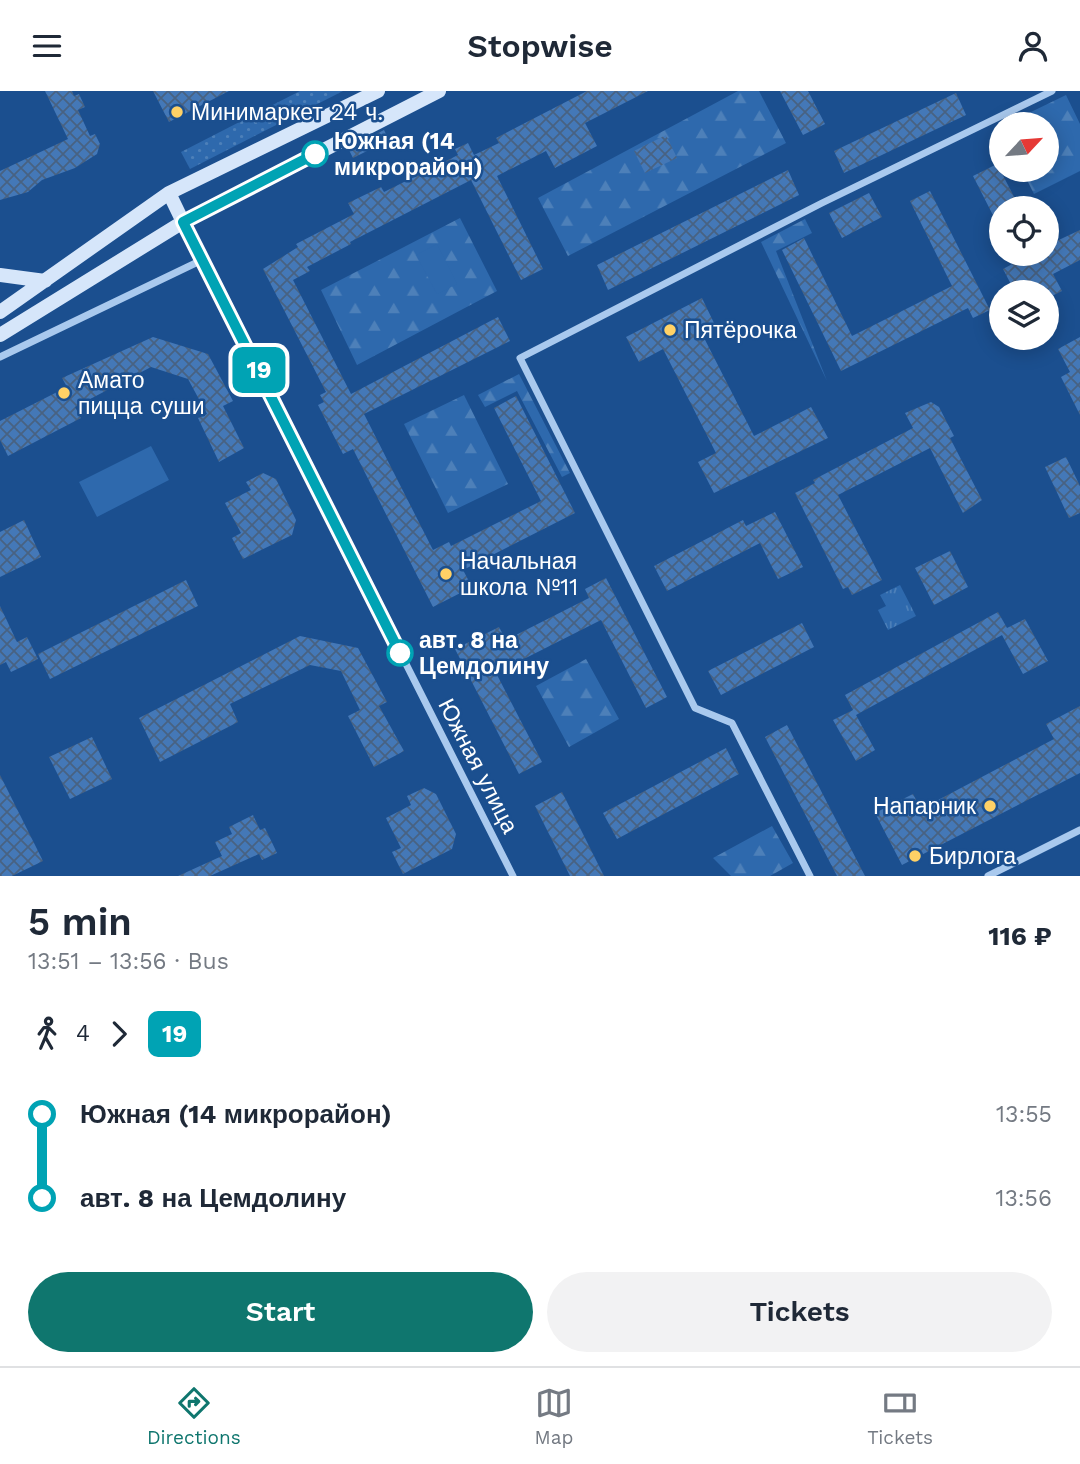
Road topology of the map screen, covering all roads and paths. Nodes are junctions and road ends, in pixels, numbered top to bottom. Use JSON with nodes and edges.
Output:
{"nodes":[{"id":1,"x":378,"y":91,"type":"edge"},
{"id":2,"x":439,"y":91,"type":"edge"},
{"id":3,"x":1052,"y":91,"type":"edge"},
{"id":4,"x":169,"y":193,"type":"junction"},
{"id":5,"x":183,"y":222,"type":"junction"},
{"id":6,"x":202,"y":260,"type":"junction"},
{"id":7,"x":6,"y":276,"type":"edge"},
{"id":8,"x":45,"y":281,"type":"junction"},
{"id":9,"x":25,"y":295,"type":"junction"},
{"id":10,"x":0,"y":312,"type":"edge"},
{"id":11,"x":0,"y":335,"type":"edge"},
{"id":12,"x":0,"y":357,"type":"edge"},
{"id":13,"x":1080,"y":830,"type":"edge"},
{"id":14,"x":513,"y":876,"type":"edge"},
{"id":15,"x":810,"y":876,"type":"edge"},
{"id":16,"x":988,"y":876,"type":"edge"}],
"edges":[{"from":1,"to":4,"type":"street"},
{"from":2,"to":5,"type":"street"},
{"from":3,"to":15,"type":"street"},
{"from":4,"to":5,"type":"street"},
{"from":4,"to":8,"type":"street"},
{"from":5,"to":6,"type":"street","name":"Южная улица"},
{"from":5,"to":11,"type":"street"},
{"from":6,"to":12,"type":"street"},
{"from":6,"to":14,"type":"street","name":"Южная улица"},
{"from":7,"to":8,"type":"street"},
{"from":7,"to":9,"type":"street"},
{"from":8,"to":9,"type":"street"},
{"from":9,"to":10,"type":"street"},
{"from":13,"to":16,"type":"street"}]}
